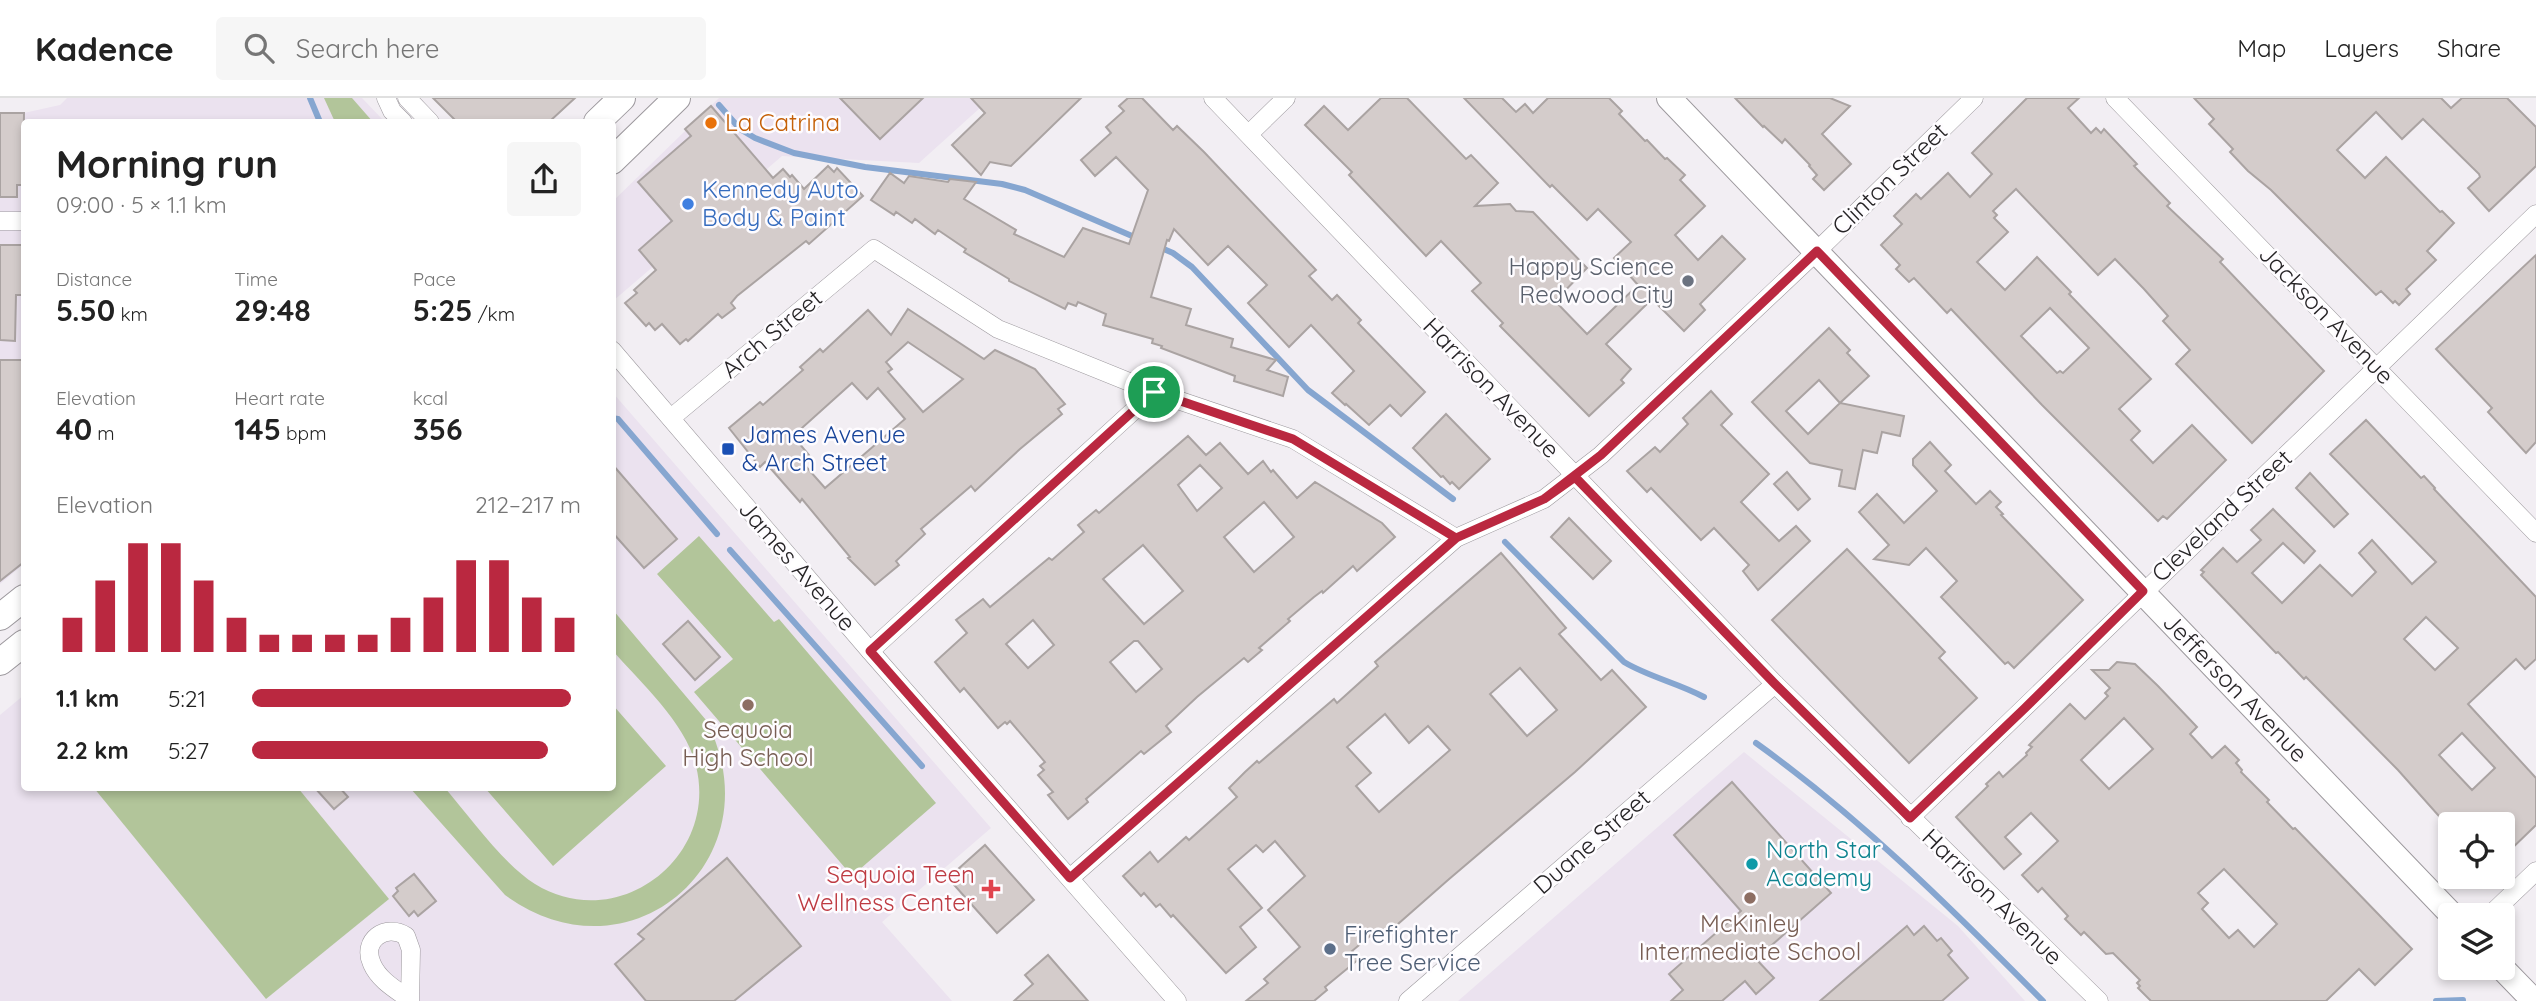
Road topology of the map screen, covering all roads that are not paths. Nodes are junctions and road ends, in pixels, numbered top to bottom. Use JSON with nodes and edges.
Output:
{"nodes":[{"id":1,"x":386,"y":98,"type":"edge"},
{"id":2,"x":407,"y":98,"type":"edge"},
{"id":3,"x":622,"y":98,"type":"edge"},
{"id":4,"x":677,"y":98,"type":"edge"},
{"id":5,"x":1213,"y":98,"type":"edge"},
{"id":6,"x":1286,"y":98,"type":"edge"},
{"id":7,"x":1669,"y":98,"type":"edge"},
{"id":8,"x":1974,"y":98,"type":"edge"},
{"id":9,"x":2115,"y":98,"type":"edge"},
{"id":10,"x":400,"y":119,"type":"edge"},
{"id":11,"x":427,"y":119,"type":"edge"},
{"id":12,"x":600,"y":119,"type":"edge"},
{"id":13,"x":1249,"y":134,"type":"junction"},
{"id":14,"x":616,"y":157,"type":"edge"},
{"id":15,"x":2536,"y":214,"type":"edge"},
{"id":16,"x":21,"y":220,"type":"edge"},
{"id":17,"x":0,"y":221,"type":"edge"},
{"id":18,"x":1817,"y":251,"type":"junction"},
{"id":19,"x":616,"y":355,"type":"edge"},
{"id":20,"x":2376,"y":368,"type":"junction"},
{"id":21,"x":1154,"y":392,"type":"junction"},
{"id":22,"x":671,"y":418,"type":"junction"},
{"id":23,"x":1575,"y":477,"type":"junction"},
{"id":24,"x":2536,"y":533,"type":"edge"},
{"id":25,"x":1456,"y":538,"type":"junction"},
{"id":26,"x":2143,"y":591,"type":"junction"},
{"id":27,"x":21,"y":600,"type":"edge"},
{"id":28,"x":0,"y":617,"type":"edge"},
{"id":29,"x":21,"y":645,"type":"edge"},
{"id":30,"x":870,"y":651,"type":"junction"},
{"id":31,"x":0,"y":662,"type":"edge"},
{"id":32,"x":1775,"y":684,"type":"junction"},
{"id":33,"x":1910,"y":818,"type":"junction"},
{"id":34,"x":2536,"y":871,"type":"edge"},
{"id":35,"x":1070,"y":878,"type":"junction"},
{"id":36,"x":2441,"y":903,"type":"edge"},
{"id":37,"x":2503,"y":903,"type":"edge"},
{"id":38,"x":2514,"y":980,"type":"edge"},
{"id":39,"x":1177,"y":1001,"type":"edge"},
{"id":40,"x":1408,"y":1001,"type":"edge"},
{"id":41,"x":2099,"y":1001,"type":"edge"},
{"id":42,"x":2534,"y":1001,"type":"edge"}],
"edges":[{"from":1,"to":10,"type":"street"},
{"from":2,"to":11,"type":"street"},
{"from":3,"to":12,"type":"main road"},
{"from":4,"to":14,"type":"main road"},
{"from":5,"to":13,"type":"street","name":"Harrison Avenue"},
{"from":6,"to":13,"type":"street"},
{"from":7,"to":18,"type":"main road","name":"Jefferson Avenue"},
{"from":8,"to":18,"type":"street","name":"Clinton Street"},
{"from":9,"to":20,"type":"street","name":"Jackson Avenue"},
{"from":13,"to":23,"type":"street","name":"Harrison Avenue"},
{"from":15,"to":20,"type":"street","name":"Cleveland Street"},
{"from":16,"to":17,"type":"street"},
{"from":18,"to":23,"type":"street","name":"Clinton Street"},
{"from":18,"to":26,"type":"main road","name":"Jefferson Avenue"},
{"from":19,"to":22,"type":"street","name":"James Avenue"},
{"from":20,"to":24,"type":"street","name":"Jackson Avenue"},
{"from":20,"to":26,"type":"street","name":"Cleveland Street"},
{"from":21,"to":22,"type":"street","name":"Arch Street"},
{"from":21,"to":25,"type":"street"},
{"from":21,"to":30,"type":"street"},
{"from":22,"to":30,"type":"street","name":"James Avenue"},
{"from":23,"to":25,"type":"street","name":"Clinton Street"},
{"from":23,"to":32,"type":"street","name":"Harrison Avenue"},
{"from":25,"to":35,"type":"street","name":"Clinton Street"},
{"from":26,"to":33,"type":"street","name":"Cleveland Street"},
{"from":26,"to":36,"type":"main road","name":"Jefferson Avenue"},
{"from":27,"to":28,"type":"main road"},
{"from":29,"to":31,"type":"main road"},
{"from":30,"to":35,"type":"street","name":"James Avenue"},
{"from":32,"to":33,"type":"street","name":"Harrison Avenue"},
{"from":32,"to":40,"type":"street","name":"Duane Street"},
{"from":33,"to":41,"type":"street","name":"Harrison Avenue"},
{"from":34,"to":37,"type":"street"},
{"from":35,"to":39,"type":"street","name":"James Avenue"},
{"from":38,"to":42,"type":"main road"}]}
